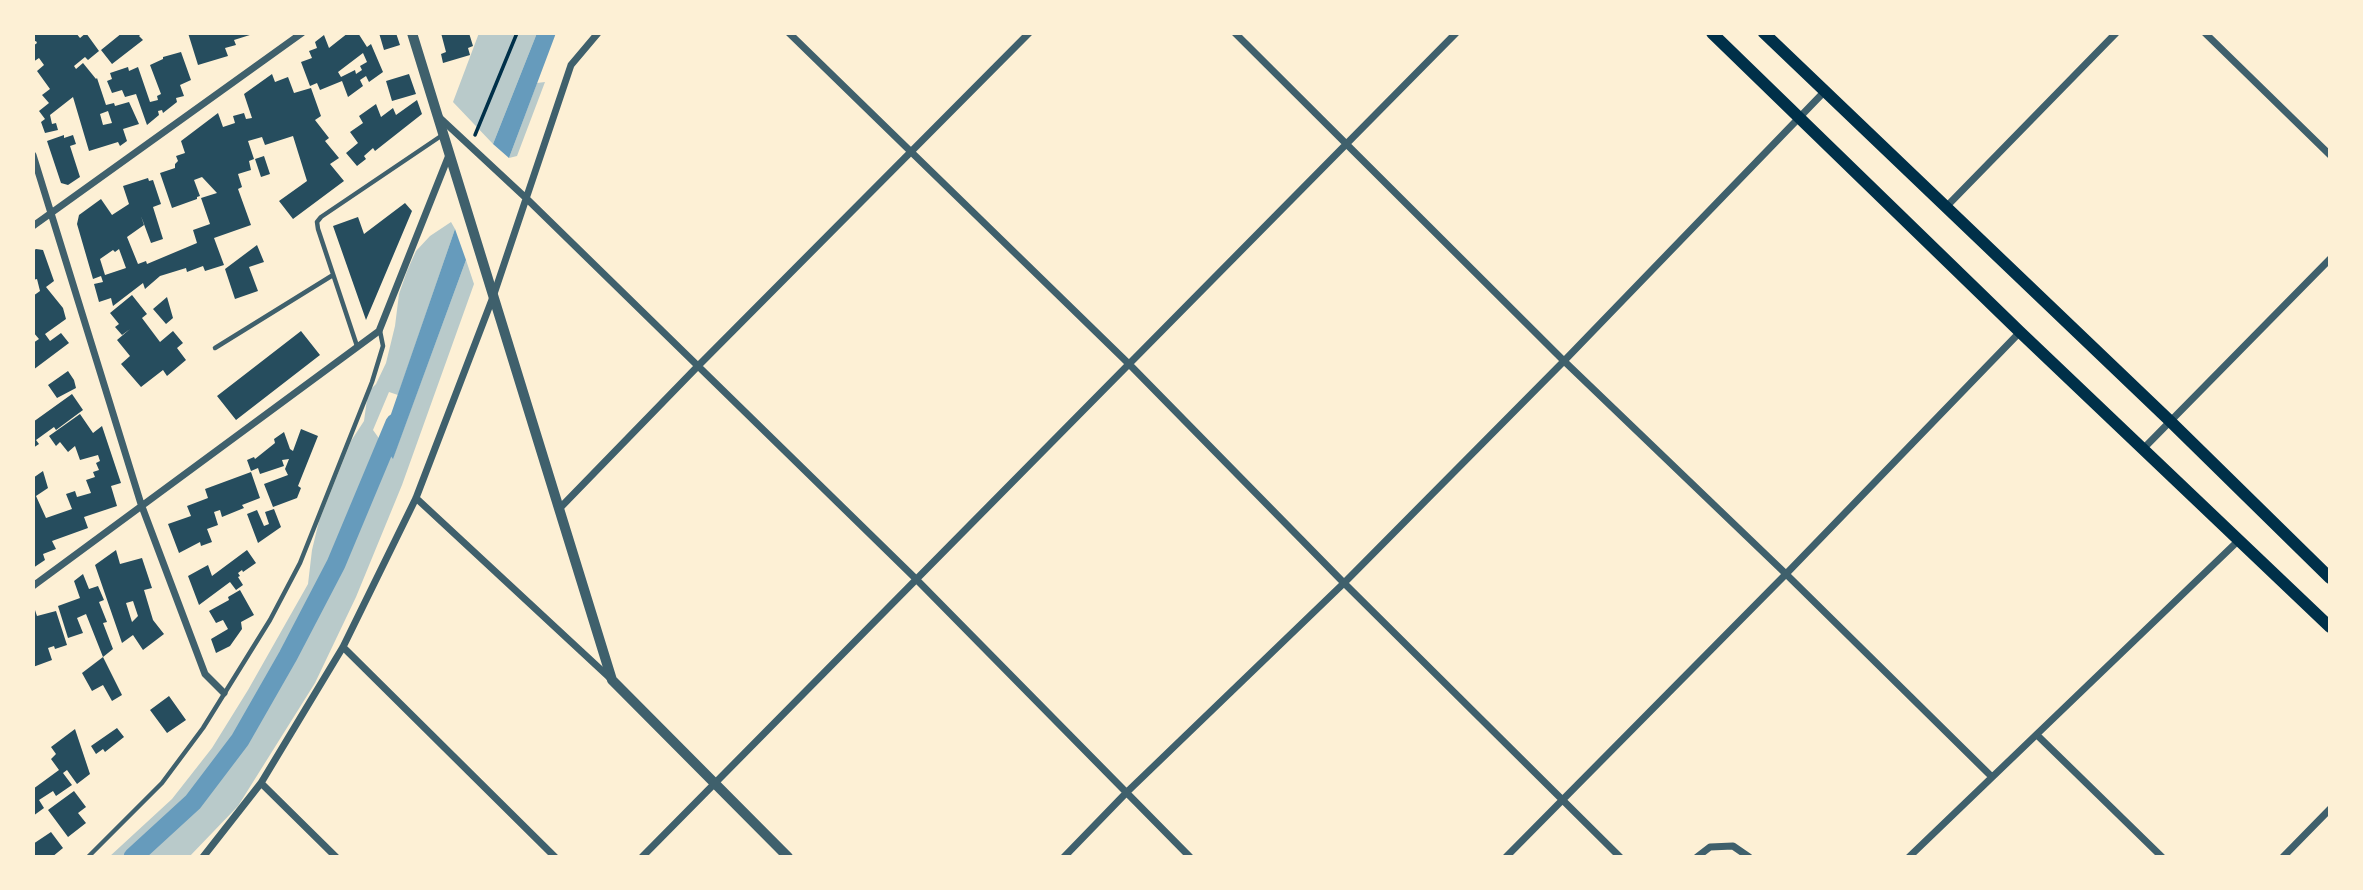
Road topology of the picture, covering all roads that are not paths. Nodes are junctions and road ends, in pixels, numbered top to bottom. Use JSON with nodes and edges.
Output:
{"nodes":[{"id":1,"x":302,"y":33,"type":"edge"},
{"id":2,"x":412,"y":33,"type":"edge"},
{"id":3,"x":598,"y":33,"type":"edge"},
{"id":4,"x":789,"y":33,"type":"edge"},
{"id":5,"x":1029,"y":33,"type":"edge"},
{"id":6,"x":1235,"y":33,"type":"edge"},
{"id":7,"x":1456,"y":33,"type":"edge"},
{"id":8,"x":1712,"y":33,"type":"edge"},
{"id":9,"x":1764,"y":33,"type":"edge"},
{"id":10,"x":2116,"y":33,"type":"edge"},
{"id":11,"x":2205,"y":33,"type":"edge"},
{"id":12,"x":1824,"y":93,"type":"junction"},
{"id":13,"x":440,"y":118,"type":"junction"},
{"id":14,"x":1800,"y":118,"type":"junction"},
{"id":15,"x":445,"y":134,"type":"junction"},
{"id":16,"x":1347,"y":144,"type":"junction"},
{"id":17,"x":912,"y":151,"type":"junction"},
{"id":18,"x":451,"y":152,"type":"junction"},
{"id":19,"x":33,"y":155,"type":"edge"},
{"id":20,"x":2330,"y":155,"type":"edge"},
{"id":21,"x":527,"y":199,"type":"junction"},
{"id":22,"x":1946,"y":207,"type":"junction"},
{"id":23,"x":50,"y":213,"type":"junction"},
{"id":24,"x":33,"y":226,"type":"edge"},
{"id":25,"x":2330,"y":259,"type":"edge"},
{"id":26,"x":333,"y":275,"type":"junction"},
{"id":27,"x":493,"y":297,"type":"junction"},
{"id":28,"x":379,"y":331,"type":"junction"},
{"id":29,"x":2020,"y":332,"type":"junction"},
{"id":30,"x":357,"y":347,"type":"junction"},
{"id":31,"x":215,"y":348,"type":"dead end"},
{"id":32,"x":1564,"y":361,"type":"junction"},
{"id":33,"x":1129,"y":364,"type":"junction"},
{"id":34,"x":697,"y":367,"type":"junction"},
{"id":35,"x":2170,"y":421,"type":"junction"},
{"id":36,"x":2143,"y":449,"type":"junction"},
{"id":37,"x":416,"y":498,"type":"junction"},
{"id":38,"x":141,"y":504,"type":"junction"},
{"id":39,"x":559,"y":509,"type":"junction"},
{"id":40,"x":2239,"y":540,"type":"junction"},
{"id":41,"x":1786,"y":574,"type":"junction"},
{"id":42,"x":2330,"y":578,"type":"edge"},
{"id":43,"x":916,"y":579,"type":"junction"},
{"id":44,"x":1344,"y":583,"type":"junction"},
{"id":45,"x":33,"y":586,"type":"edge"},
{"id":46,"x":2330,"y":627,"type":"edge"},
{"id":47,"x":343,"y":647,"type":"junction"},
{"id":48,"x":612,"y":680,"type":"junction"},
{"id":49,"x":224,"y":693,"type":"junction"},
{"id":50,"x":2036,"y":735,"type":"junction"},
{"id":51,"x":1992,"y":776,"type":"junction"},
{"id":52,"x":261,"y":783,"type":"junction"},
{"id":53,"x":715,"y":783,"type":"junction"},
{"id":54,"x":1127,"y":792,"type":"junction"},
{"id":55,"x":1563,"y":799,"type":"junction"},
{"id":56,"x":2330,"y":809,"type":"edge"},
{"id":57,"x":88,"y":857,"type":"edge"},
{"id":58,"x":203,"y":857,"type":"edge"},
{"id":59,"x":336,"y":857,"type":"edge"},
{"id":60,"x":555,"y":857,"type":"edge"},
{"id":61,"x":642,"y":857,"type":"edge"},
{"id":62,"x":788,"y":857,"type":"edge"},
{"id":63,"x":1064,"y":857,"type":"edge"},
{"id":64,"x":1190,"y":857,"type":"edge"},
{"id":65,"x":1506,"y":857,"type":"edge"},
{"id":66,"x":1620,"y":857,"type":"edge"},
{"id":67,"x":1697,"y":857,"type":"edge"},
{"id":68,"x":1749,"y":857,"type":"edge"},
{"id":69,"x":1909,"y":857,"type":"edge"},
{"id":70,"x":2162,"y":857,"type":"edge"},
{"id":71,"x":2283,"y":857,"type":"edge"}],
"edges":[{"from":1,"to":23,"type":"street"},
{"from":2,"to":13,"type":"street"},
{"from":3,"to":21,"type":"street"},
{"from":4,"to":17,"type":"street"},
{"from":5,"to":17,"type":"street"},
{"from":6,"to":16,"type":"street"},
{"from":7,"to":16,"type":"street"},
{"from":8,"to":14,"type":"main road"},
{"from":9,"to":12,"type":"main road"},
{"from":10,"to":22,"type":"street"},
{"from":11,"to":20,"type":"street"},
{"from":12,"to":14,"type":"street"},
{"from":12,"to":22,"type":"main road"},
{"from":13,"to":15,"type":"street"},
{"from":13,"to":21,"type":"street"},
{"from":14,"to":29,"type":"main road"},
{"from":14,"to":32,"type":"street"},
{"from":15,"to":18,"type":"street"},
{"from":15,"to":26,"type":"lane"},
{"from":16,"to":32,"type":"street"},
{"from":16,"to":33,"type":"street"},
{"from":17,"to":33,"type":"street"},
{"from":17,"to":34,"type":"street"},
{"from":18,"to":27,"type":"street"},
{"from":18,"to":28,"type":"street"},
{"from":19,"to":23,"type":"street"},
{"from":21,"to":27,"type":"street"},
{"from":21,"to":34,"type":"street"},
{"from":22,"to":35,"type":"main road"},
{"from":23,"to":24,"type":"street"},
{"from":23,"to":38,"type":"street"},
{"from":25,"to":35,"type":"street"},
{"from":26,"to":30,"type":"lane"},
{"from":26,"to":31,"type":"lane"},
{"from":27,"to":37,"type":"street"},
{"from":27,"to":39,"type":"street"},
{"from":28,"to":30,"type":"street"},
{"from":28,"to":49,"type":"lane"},
{"from":29,"to":36,"type":"main road"},
{"from":29,"to":41,"type":"street"},
{"from":30,"to":38,"type":"street"},
{"from":32,"to":41,"type":"street"},
{"from":32,"to":44,"type":"street"},
{"from":33,"to":43,"type":"street"},
{"from":33,"to":44,"type":"street"},
{"from":34,"to":39,"type":"street"},
{"from":34,"to":43,"type":"street"},
{"from":35,"to":36,"type":"street"},
{"from":35,"to":42,"type":"main road"},
{"from":36,"to":40,"type":"main road"},
{"from":37,"to":47,"type":"street"},
{"from":37,"to":48,"type":"street"},
{"from":38,"to":45,"type":"street"},
{"from":38,"to":49,"type":"street"},
{"from":39,"to":48,"type":"street"},
{"from":40,"to":46,"type":"main road"},
{"from":40,"to":50,"type":"street"},
{"from":41,"to":51,"type":"street"},
{"from":41,"to":55,"type":"street"},
{"from":43,"to":53,"type":"street"},
{"from":43,"to":54,"type":"street"},
{"from":44,"to":54,"type":"street"},
{"from":44,"to":55,"type":"street"},
{"from":47,"to":52,"type":"street"},
{"from":47,"to":60,"type":"street"},
{"from":48,"to":53,"type":"street"},
{"from":49,"to":57,"type":"lane"},
{"from":50,"to":51,"type":"street"},
{"from":50,"to":70,"type":"street"},
{"from":51,"to":69,"type":"street"},
{"from":52,"to":58,"type":"street"},
{"from":52,"to":59,"type":"street"},
{"from":53,"to":61,"type":"street"},
{"from":53,"to":62,"type":"street"},
{"from":54,"to":63,"type":"street"},
{"from":54,"to":64,"type":"street"},
{"from":55,"to":65,"type":"street"},
{"from":55,"to":66,"type":"street"},
{"from":56,"to":71,"type":"street"},
{"from":67,"to":68,"type":"street"}]}
